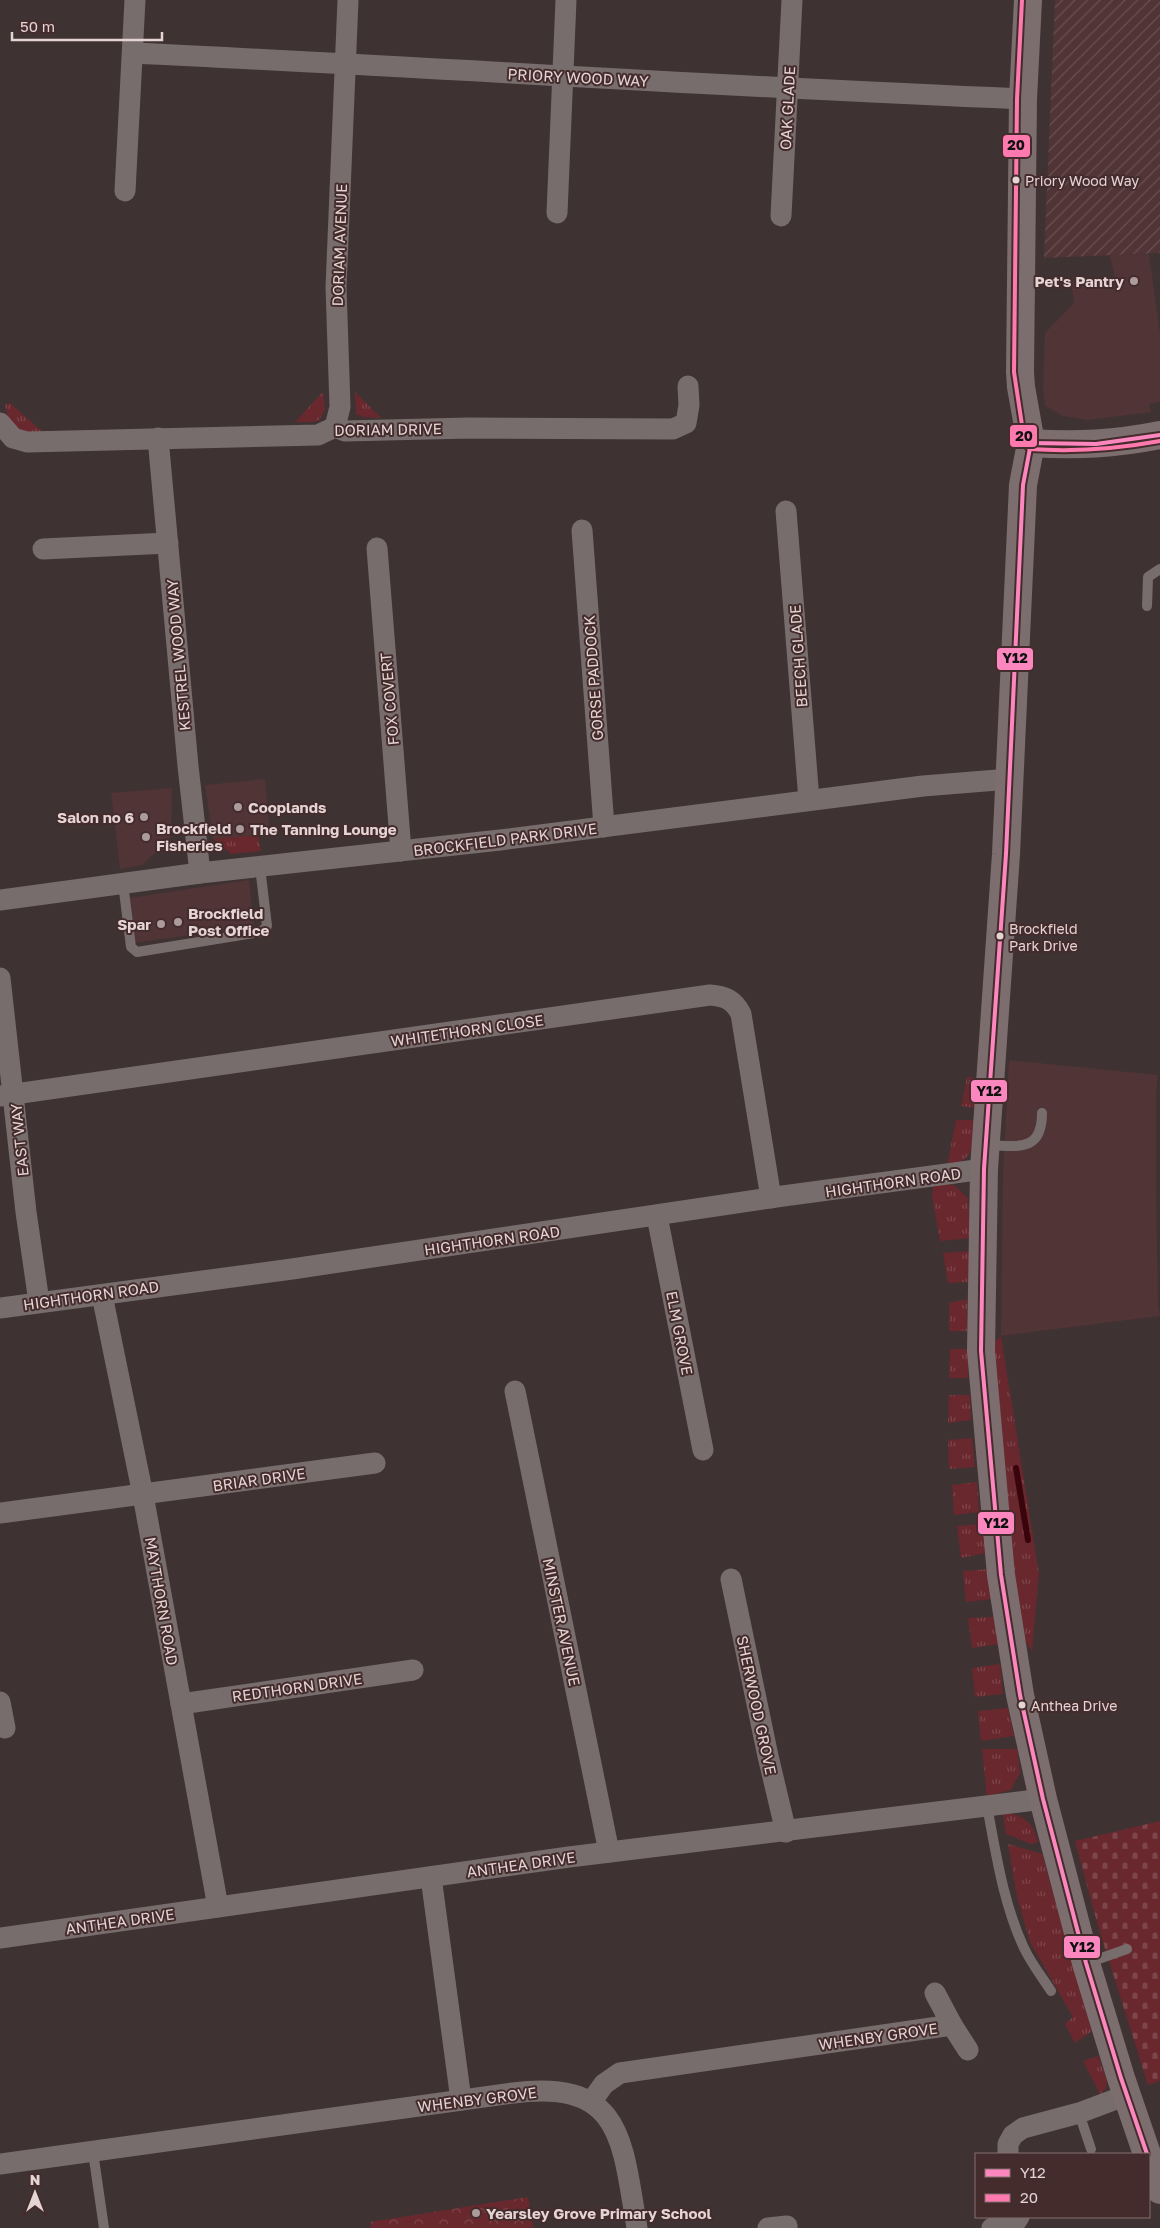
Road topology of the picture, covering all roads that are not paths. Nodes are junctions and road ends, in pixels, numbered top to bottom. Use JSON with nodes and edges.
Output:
{"nodes":[{"id":1,"x":135,"y":0,"type":"edge"},
{"id":2,"x":348,"y":0,"type":"edge"},
{"id":3,"x":566,"y":0,"type":"edge"},
{"id":4,"x":792,"y":0,"type":"edge"},
{"id":5,"x":1028,"y":0,"type":"edge"},
{"id":6,"x":133,"y":53,"type":"junction"},
{"id":7,"x":345,"y":63,"type":"junction"},
{"id":8,"x":562,"y":77,"type":"junction"},
{"id":9,"x":789,"y":88,"type":"junction"},
{"id":10,"x":1023,"y":99,"type":"junction"},
{"id":11,"x":125,"y":191,"type":"dead end"},
{"id":12,"x":556,"y":213,"type":"dead end"},
{"id":13,"x":781,"y":216,"type":"dead end"},
{"id":14,"x":688,"y":386,"type":"dead end"},
{"id":15,"x":0,"y":423,"type":"edge"},
{"id":16,"x":335,"y":427,"type":"junction"},
{"id":17,"x":1160,"y":435,"type":"edge"},
{"id":18,"x":158,"y":438,"type":"junction"},
{"id":19,"x":1032,"y":442,"type":"junction"},
{"id":20,"x":787,"y":511,"type":"dead end"},
{"id":21,"x":582,"y":530,"type":"dead end"},
{"id":22,"x":168,"y":543,"type":"junction"},
{"id":23,"x":377,"y":548,"type":"dead end"},
{"id":24,"x":43,"y":549,"type":"dead end"},
{"id":25,"x":1160,"y":569,"type":"edge"},
{"id":26,"x":1147,"y":606,"type":"dead end"},
{"id":27,"x":1010,"y":779,"type":"junction"},
{"id":28,"x":809,"y":800,"type":"junction"},
{"id":29,"x":604,"y":827,"type":"junction"},
{"id":30,"x":401,"y":851,"type":"junction"},
{"id":31,"x":260,"y":867,"type":"junction"},
{"id":32,"x":200,"y":873,"type":"junction"},
{"id":33,"x":123,"y":883,"type":"junction"},
{"id":34,"x":0,"y":900,"type":"edge"},
{"id":35,"x":0,"y":978,"type":"edge"},
{"id":36,"x":7,"y":1096,"type":"edge"},
{"id":37,"x":1042,"y":1113,"type":"dead end"},
{"id":38,"x":984,"y":1157,"type":"junction"},
{"id":39,"x":771,"y":1198,"type":"junction"},
{"id":40,"x":657,"y":1216,"type":"junction"},
{"id":41,"x":102,"y":1295,"type":"junction"},
{"id":42,"x":38,"y":1302,"type":"junction"},
{"id":43,"x":0,"y":1308,"type":"edge"},
{"id":44,"x":515,"y":1391,"type":"dead end"},
{"id":45,"x":702,"y":1450,"type":"dead end"},
{"id":46,"x":375,"y":1463,"type":"dead end"},
{"id":47,"x":142,"y":1495,"type":"junction"},
{"id":48,"x":0,"y":1513,"type":"edge"},
{"id":49,"x":730,"y":1579,"type":"dead end"},
{"id":50,"x":413,"y":1670,"type":"dead end"},
{"id":51,"x":181,"y":1704,"type":"junction"},
{"id":52,"x":1043,"y":1799,"type":"junction"},
{"id":53,"x":987,"y":1806,"type":"junction"},
{"id":54,"x":786,"y":1832,"type":"junction"},
{"id":55,"x":610,"y":1852,"type":"junction"},
{"id":56,"x":431,"y":1877,"type":"junction"},
{"id":57,"x":218,"y":1907,"type":"junction"},
{"id":58,"x":0,"y":1938,"type":"edge"},
{"id":59,"x":1127,"y":1949,"type":"dead end"},
{"id":60,"x":1086,"y":1963,"type":"junction"},
{"id":61,"x":1051,"y":1990,"type":"dead end"},
{"id":62,"x":934,"y":1992,"type":"dead end"},
{"id":63,"x":952,"y":2025,"type":"junction"},
{"id":64,"x":968,"y":2050,"type":"dead end"},
{"id":65,"x":1127,"y":2095,"type":"junction"},
{"id":66,"x":461,"y":2100,"type":"junction"},
{"id":67,"x":591,"y":2102,"type":"junction"},
{"id":68,"x":1079,"y":2113,"type":"junction"},
{"id":69,"x":1091,"y":2149,"type":"dead end"},
{"id":70,"x":93,"y":2152,"type":"junction"},
{"id":71,"x":1008,"y":2153,"type":"edge"},
{"id":72,"x":1147,"y":2153,"type":"edge"},
{"id":73,"x":1150,"y":2161,"type":"edge"},
{"id":74,"x":0,"y":2164,"type":"edge"},
{"id":75,"x":1160,"y":2190,"type":"edge"},
{"id":76,"x":1018,"y":2218,"type":"edge"},
{"id":77,"x":104,"y":2228,"type":"edge"},
{"id":78,"x":638,"y":2228,"type":"edge"},
{"id":79,"x":992,"y":2228,"type":"edge"}],
"edges":[{"from":1,"to":6,"type":"street"},
{"from":2,"to":7,"type":"street","name":"DORIAM AVENUE"},
{"from":3,"to":8,"type":"street"},
{"from":4,"to":9,"type":"street","name":"OAK GLADE"},
{"from":5,"to":10,"type":"street"},
{"from":6,"to":7,"type":"street","name":"PRIORY WOOD WAY"},
{"from":6,"to":11,"type":"street"},
{"from":7,"to":8,"type":"street","name":"PRIORY WOOD WAY"},
{"from":7,"to":16,"type":"street","name":"DORIAM AVENUE"},
{"from":8,"to":9,"type":"street","name":"PRIORY WOOD WAY"},
{"from":8,"to":12,"type":"street"},
{"from":9,"to":10,"type":"street","name":"PRIORY WOOD WAY"},
{"from":9,"to":13,"type":"street","name":"OAK GLADE"},
{"from":10,"to":19,"type":"street"},
{"from":14,"to":16,"type":"street","name":"DORIAM DRIVE"},
{"from":15,"to":18,"type":"street","name":"DORIAM DRIVE"},
{"from":16,"to":18,"type":"street","name":"DORIAM DRIVE"},
{"from":17,"to":19,"type":"street"},
{"from":18,"to":22,"type":"street","name":"KESTREL WOOD WAY"},
{"from":19,"to":27,"type":"street"},
{"from":20,"to":28,"type":"street","name":"BEECH GLADE"},
{"from":21,"to":29,"type":"street","name":"GORSE PADDOCK"},
{"from":22,"to":24,"type":"street"},
{"from":22,"to":32,"type":"street","name":"KESTREL WOOD WAY"},
{"from":23,"to":30,"type":"street","name":"FOX COVERT"},
{"from":25,"to":26,"type":"lane"},
{"from":27,"to":28,"type":"street","name":"BROCKFIELD PARK DRIVE"},
{"from":27,"to":38,"type":"street"},
{"from":28,"to":29,"type":"street","name":"BROCKFIELD PARK DRIVE"},
{"from":29,"to":30,"type":"street","name":"BROCKFIELD PARK DRIVE"},
{"from":30,"to":31,"type":"street","name":"BROCKFIELD PARK DRIVE"},
{"from":31,"to":32,"type":"street","name":"BROCKFIELD PARK DRIVE"},
{"from":31,"to":33,"type":"lane"},
{"from":32,"to":33,"type":"street","name":"BROCKFIELD PARK DRIVE"},
{"from":33,"to":34,"type":"street","name":"BROCKFIELD PARK DRIVE"},
{"from":35,"to":36,"type":"street","name":"EAST WAY"},
{"from":36,"to":39,"type":"street","name":"WHITETHORN CLOSE"},
{"from":36,"to":42,"type":"street","name":"EAST WAY"},
{"from":37,"to":38,"type":"lane"},
{"from":38,"to":39,"type":"street","name":"HIGHTHORN ROAD"},
{"from":38,"to":52,"type":"street"},
{"from":39,"to":40,"type":"street","name":"HIGHTHORN ROAD"},
{"from":40,"to":41,"type":"street","name":"HIGHTHORN ROAD"},
{"from":40,"to":45,"type":"street","name":"ELM GROVE"},
{"from":41,"to":42,"type":"street","name":"HIGHTHORN ROAD"},
{"from":41,"to":47,"type":"street","name":"MAYTHORN ROAD"},
{"from":42,"to":43,"type":"street","name":"HIGHTHORN ROAD"},
{"from":44,"to":55,"type":"street","name":"MINSTER AVENUE"},
{"from":46,"to":47,"type":"street","name":"BRIAR DRIVE"},
{"from":47,"to":48,"type":"street","name":"BRIAR DRIVE"},
{"from":47,"to":51,"type":"street","name":"MAYTHORN ROAD"},
{"from":49,"to":54,"type":"street","name":"SHERWOOD GROVE"},
{"from":50,"to":51,"type":"street","name":"REDTHORN DRIVE"},
{"from":51,"to":57,"type":"street","name":"MAYTHORN ROAD"},
{"from":52,"to":53,"type":"street","name":"ANTHEA DRIVE"},
{"from":52,"to":60,"type":"street"},
{"from":53,"to":54,"type":"street","name":"ANTHEA DRIVE"},
{"from":53,"to":61,"type":"lane"},
{"from":54,"to":55,"type":"street","name":"ANTHEA DRIVE"},
{"from":55,"to":56,"type":"street","name":"ANTHEA DRIVE"},
{"from":56,"to":57,"type":"street","name":"ANTHEA DRIVE"},
{"from":56,"to":66,"type":"street"},
{"from":57,"to":58,"type":"street","name":"ANTHEA DRIVE"},
{"from":59,"to":60,"type":"lane"},
{"from":60,"to":65,"type":"street"},
{"from":62,"to":63,"type":"street","name":"WHENBY GROVE"},
{"from":63,"to":64,"type":"street","name":"WHENBY GROVE"},
{"from":63,"to":67,"type":"street","name":"WHENBY GROVE"},
{"from":65,"to":68,"type":"street"},
{"from":65,"to":72,"type":"street"},
{"from":66,"to":67,"type":"street","name":"WHENBY GROVE"},
{"from":66,"to":70,"type":"street","name":"WHENBY GROVE"},
{"from":67,"to":78,"type":"street"},
{"from":68,"to":69,"type":"lane"},
{"from":68,"to":71,"type":"street"},
{"from":70,"to":74,"type":"street","name":"WHENBY GROVE"},
{"from":70,"to":77,"type":"lane"},
{"from":73,"to":75,"type":"street"},
{"from":76,"to":79,"type":"street"}]}
